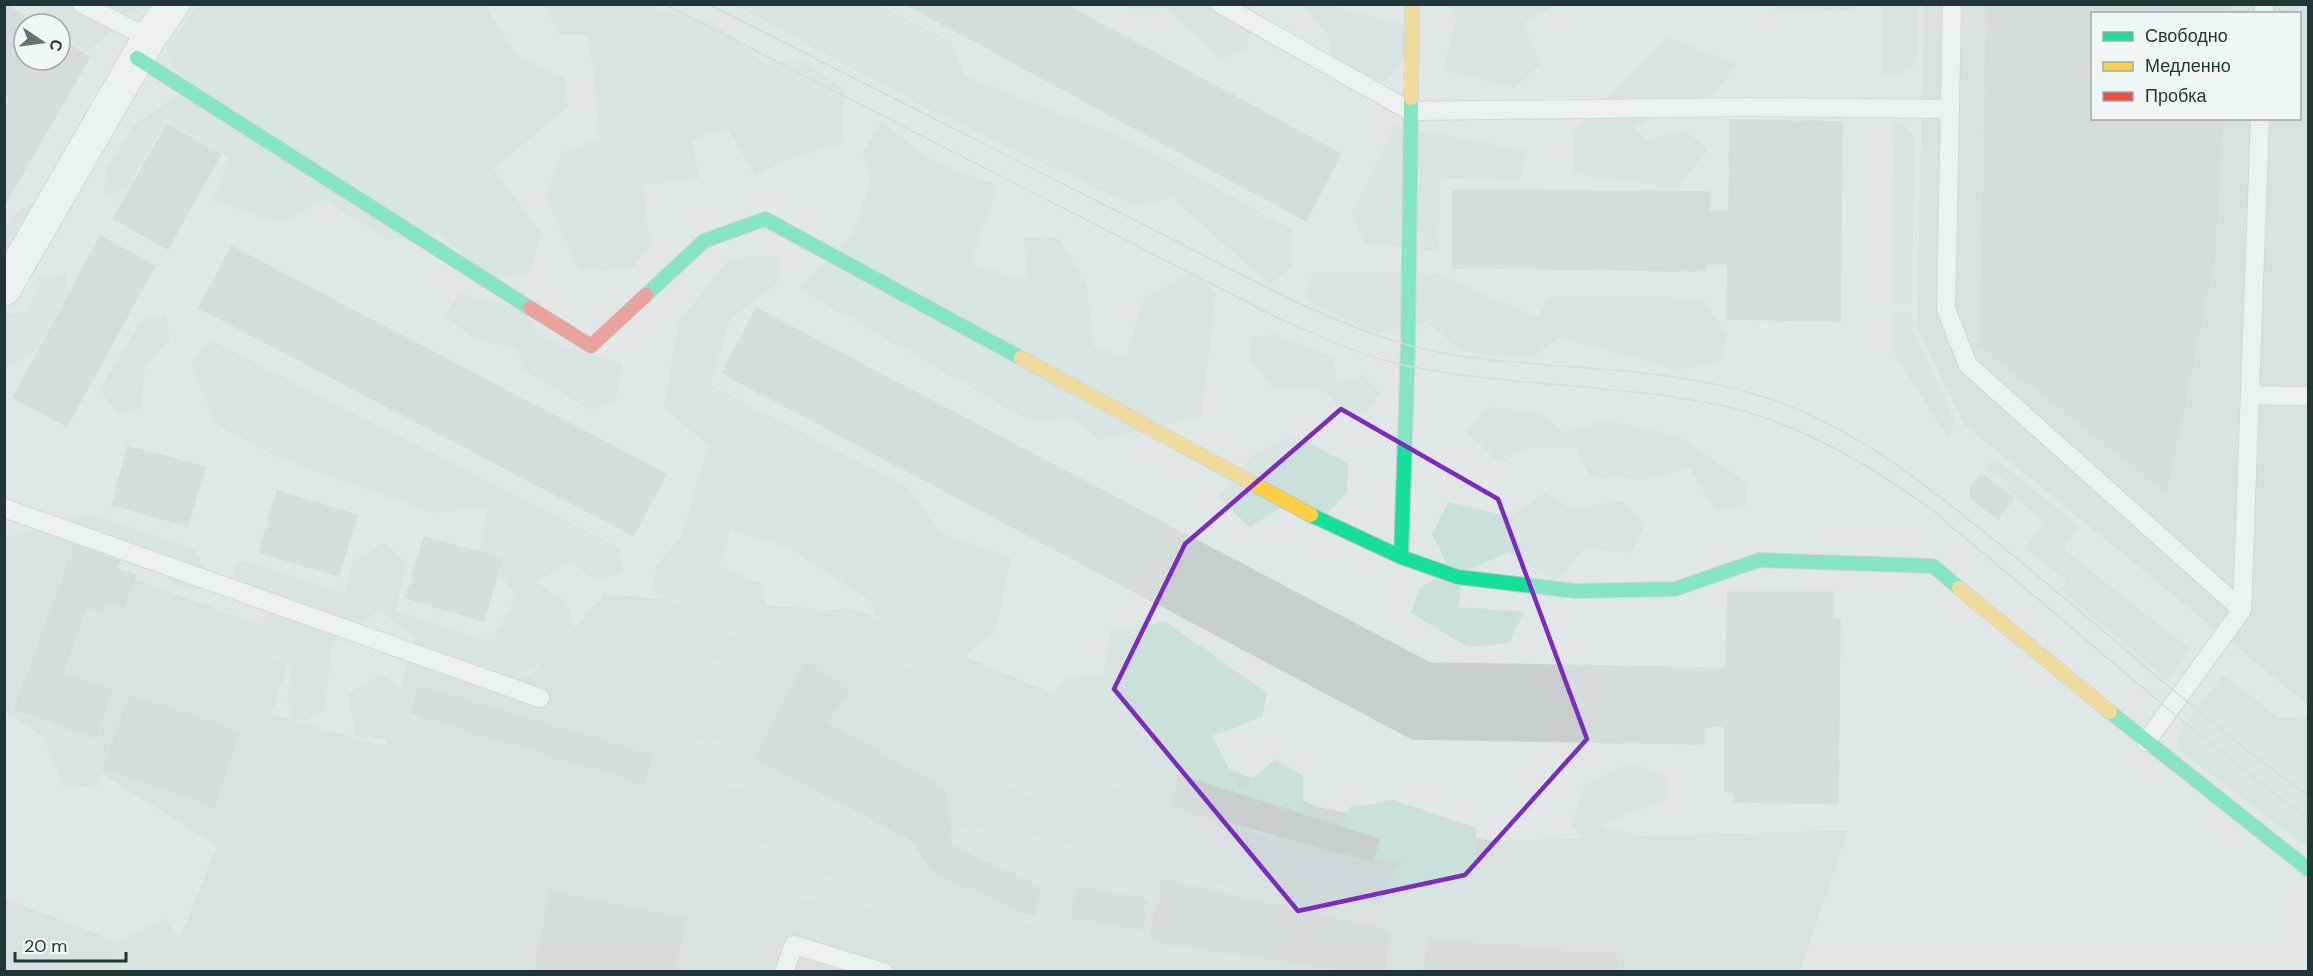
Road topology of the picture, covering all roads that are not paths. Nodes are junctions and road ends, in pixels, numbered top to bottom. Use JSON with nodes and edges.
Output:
{"nodes":[{"id":1,"x":81,"y":4,"type":"edge"},
{"id":2,"x":173,"y":4,"type":"edge"},
{"id":3,"x":1220,"y":4,"type":"edge"},
{"id":4,"x":1412,"y":4,"type":"edge"},
{"id":5,"x":1952,"y":4,"type":"edge"},
{"id":6,"x":143,"y":48,"type":"junction"},
{"id":7,"x":1950,"y":109,"type":"junction"},
{"id":8,"x":1410,"y":111,"type":"junction"},
{"id":9,"x":2260,"y":120,"type":"edge"},
{"id":10,"x":4,"y":289,"type":"edge"},
{"id":11,"x":2250,"y":395,"type":"junction"},
{"id":12,"x":2308,"y":396,"type":"edge"},
{"id":13,"x":4,"y":508,"type":"edge"},
{"id":14,"x":1401,"y":557,"type":"junction"},
{"id":15,"x":2242,"y":610,"type":"junction"},
{"id":16,"x":540,"y":698,"type":"dead end"},
{"id":17,"x":2146,"y":742,"type":"junction"},
{"id":18,"x":2308,"y":869,"type":"edge"},
{"id":19,"x":784,"y":972,"type":"edge"},
{"id":20,"x":883,"y":972,"type":"edge"}],
"edges":[{"from":1,"to":6,"type":"lane"},
{"from":2,"to":6,"type":"street"},
{"from":3,"to":8,"type":"lane"},
{"from":4,"to":8,"type":"street"},
{"from":5,"to":7,"type":"lane"},
{"from":6,"to":10,"type":"street"},
{"from":6,"to":14,"type":"street"},
{"from":7,"to":8,"type":"lane"},
{"from":7,"to":15,"type":"lane"},
{"from":8,"to":14,"type":"street"},
{"from":9,"to":11,"type":"lane"},
{"from":11,"to":12,"type":"lane"},
{"from":11,"to":15,"type":"lane"},
{"from":13,"to":16,"type":"lane"},
{"from":14,"to":17,"type":"street"},
{"from":15,"to":17,"type":"lane"},
{"from":17,"to":18,"type":"street"},
{"from":19,"to":20,"type":"lane"}]}
